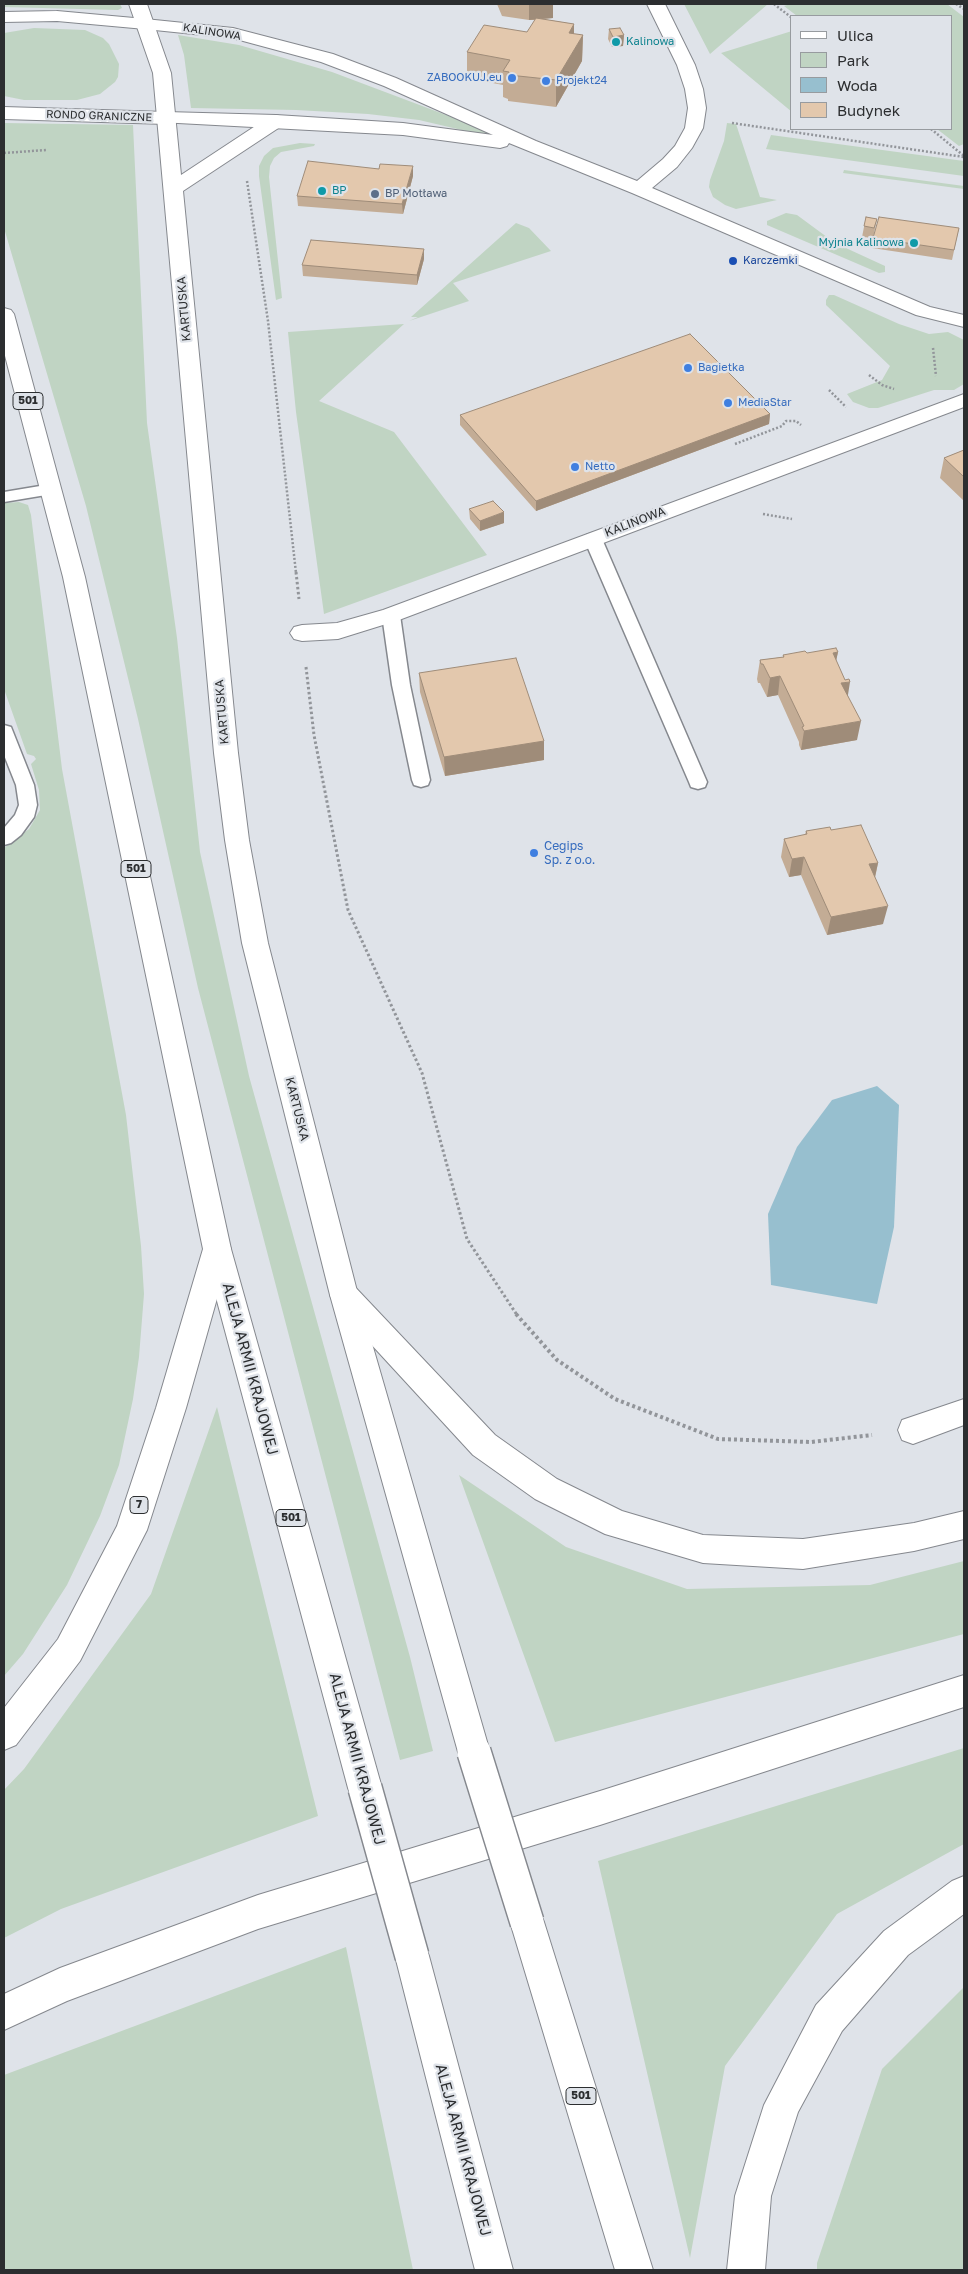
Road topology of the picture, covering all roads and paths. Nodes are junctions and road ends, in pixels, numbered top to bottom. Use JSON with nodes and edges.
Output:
{"nodes":[{"id":1,"x":138,"y":4,"type":"edge"},
{"id":2,"x":656,"y":4,"type":"edge"},
{"id":3,"x":774,"y":4,"type":"edge"},
{"id":4,"x":956,"y":4,"type":"edge"},
{"id":5,"x":964,"y":10,"type":"edge"},
{"id":6,"x":790,"y":16,"type":"edge"},
{"id":7,"x":4,"y":17,"type":"edge"},
{"id":8,"x":145,"y":24,"type":"junction"},
{"id":9,"x":4,"y":112,"type":"edge"},
{"id":10,"x":166,"y":118,"type":"junction"},
{"id":11,"x":276,"y":121,"type":"junction"},
{"id":12,"x":733,"y":122,"type":"dead end"},
{"id":13,"x":932,"y":130,"type":"edge"},
{"id":14,"x":529,"y":146,"type":"junction"},
{"id":15,"x":964,"y":156,"type":"edge"},
{"id":16,"x":246,"y":177,"type":"dead end"},
{"id":17,"x":173,"y":189,"type":"junction"},
{"id":18,"x":639,"y":189,"type":"junction"},
{"id":19,"x":4,"y":314,"type":"edge"},
{"id":20,"x":964,"y":321,"type":"edge"},
{"id":21,"x":933,"y":341,"type":"dead end"},
{"id":22,"x":936,"y":377,"type":"dead end"},
{"id":23,"x":828,"y":390,"type":"dead end"},
{"id":24,"x":964,"y":400,"type":"edge"},
{"id":25,"x":849,"y":410,"type":"dead end"},
{"id":26,"x":52,"y":489,"type":"junction"},
{"id":27,"x":4,"y":497,"type":"edge"},
{"id":28,"x":593,"y":539,"type":"junction"},
{"id":29,"x":391,"y":615,"type":"junction"},
{"id":30,"x":302,"y":633,"type":"junction"},
{"id":31,"x":4,"y":732,"type":"edge"},
{"id":32,"x":421,"y":780,"type":"dead end"},
{"id":33,"x":698,"y":782,"type":"dead end"},
{"id":34,"x":4,"y":838,"type":"edge"},
{"id":35,"x":217,"y":1249,"type":"junction"},
{"id":36,"x":344,"y":1295,"type":"junction"},
{"id":37,"x":964,"y":1412,"type":"edge"},
{"id":38,"x":913,"y":1430,"type":"joint"},
{"id":39,"x":964,"y":1525,"type":"edge"},
{"id":40,"x":964,"y":1691,"type":"edge"},
{"id":41,"x":4,"y":1734,"type":"edge"},
{"id":42,"x":964,"y":1893,"type":"edge"},
{"id":43,"x":4,"y":2012,"type":"edge"},
{"id":44,"x":494,"y":2270,"type":"edge"},
{"id":45,"x":634,"y":2270,"type":"edge"},
{"id":46,"x":746,"y":2270,"type":"edge"}],
"edges":[{"from":1,"to":8,"type":"main road","number":"501"},
{"from":2,"to":18,"type":"main road"},
{"from":3,"to":6,"type":"path"},
{"from":4,"to":5,"type":"path"},
{"from":7,"to":8,"type":"main road"},
{"from":8,"to":10,"type":"main road","name":"RONDO GRANICZNE","number":"501"},
{"from":8,"to":14,"type":"main road","name":"KALINOWA"},
{"from":9,"to":10,"type":"main road","name":"RONDO GRANICZNE"},
{"from":10,"to":11,"type":"main road","name":"KALINOWA"},
{"from":10,"to":17,"type":"main road","name":"KARTUSKA","number":"501"},
{"from":11,"to":14,"type":"main road","name":"KALINOWA"},
{"from":11,"to":17,"type":"main road"},
{"from":12,"to":15,"type":"path"},
{"from":13,"to":15,"type":"path"},
{"from":14,"to":18,"type":"main road","name":"KALINOWA"},
{"from":16,"to":30,"type":"path"},
{"from":17,"to":36,"type":"main road","name":"KARTUSKA","number":"501"},
{"from":18,"to":20,"type":"main road","name":"KALINOWA"},
{"from":19,"to":26,"type":"main road","number":"501"},
{"from":21,"to":22,"type":"path"},
{"from":23,"to":25,"type":"path"},
{"from":24,"to":28,"type":"main road","name":"KALINOWA"},
{"from":26,"to":27,"type":"lane"},
{"from":26,"to":35,"type":"main road","number":"501"},
{"from":28,"to":29,"type":"main road","name":"KALINOWA"},
{"from":28,"to":33,"type":"lane"},
{"from":29,"to":30,"type":"main road","name":"KALINOWA"},
{"from":29,"to":32,"type":"lane"},
{"from":30,"to":38,"type":"path"},
{"from":31,"to":34,"type":"lane"},
{"from":35,"to":41,"type":"main road","number":"7"},
{"from":35,"to":44,"type":"main road","name":"ALEJA ARMII KRAJOWEJ","number":"501","bridge":true},
{"from":36,"to":39,"type":"main road"},
{"from":36,"to":45,"type":"main road","number":"501","bridge":true},
{"from":37,"to":38,"type":"main road"},
{"from":40,"to":43,"type":"main road"},
{"from":42,"to":46,"type":"main road"}]}
